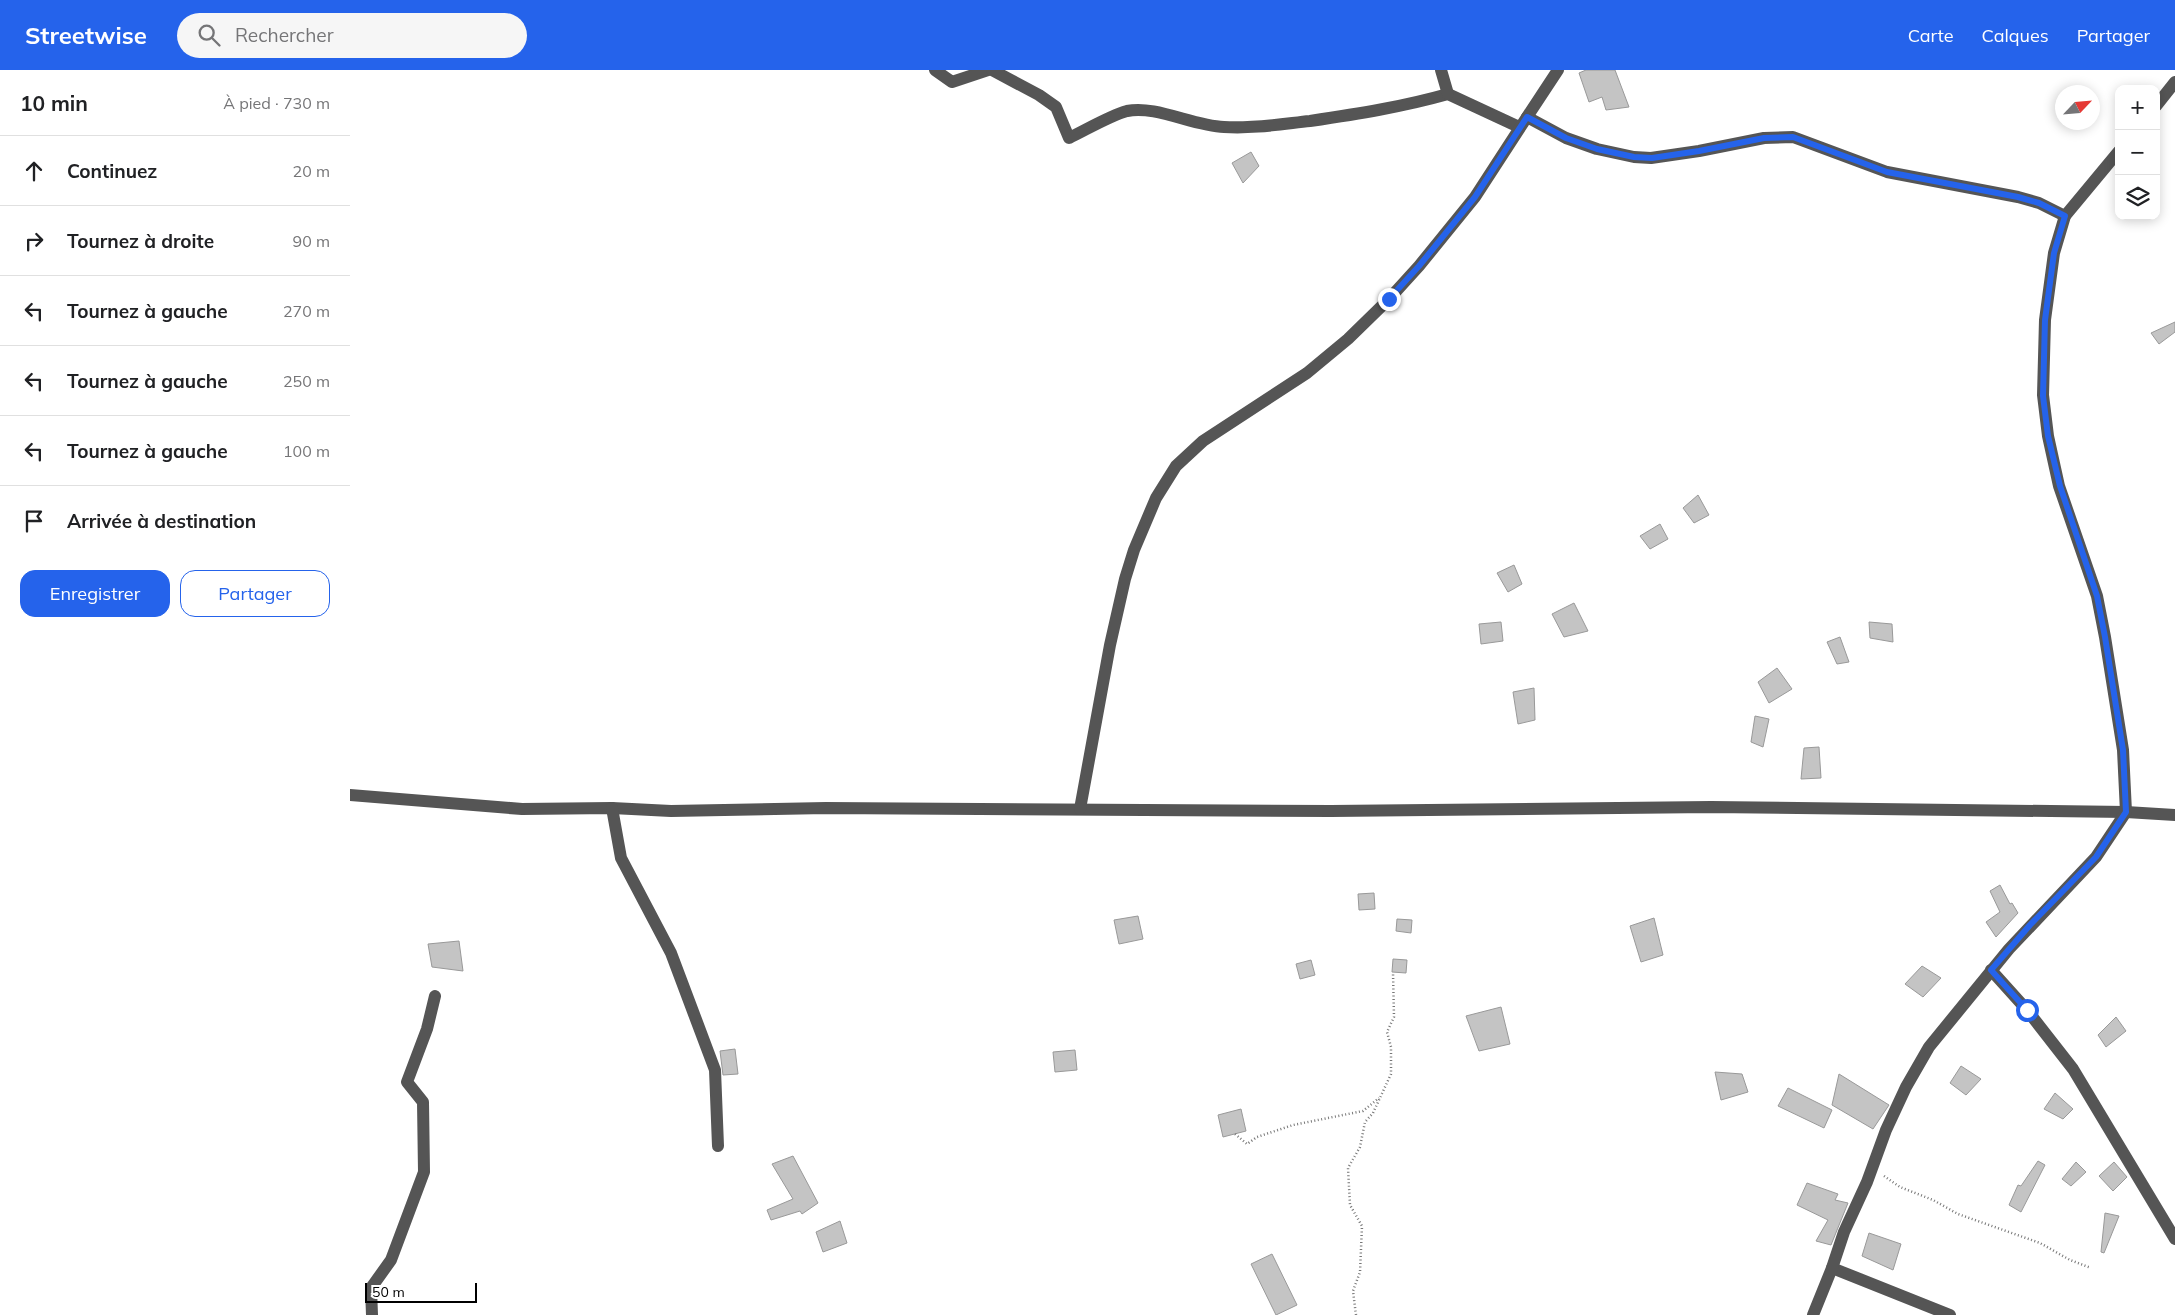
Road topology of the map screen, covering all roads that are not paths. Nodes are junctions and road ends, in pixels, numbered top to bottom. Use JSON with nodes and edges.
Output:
{"nodes":[{"id":1,"x":935,"y":70,"type":"edge"},
{"id":2,"x":990,"y":70,"type":"edge"},
{"id":3,"x":1441,"y":70,"type":"edge"},
{"id":4,"x":1558,"y":70,"type":"edge"},
{"id":5,"x":2175,"y":82,"type":"edge"},
{"id":6,"x":1448,"y":94,"type":"junction"},
{"id":7,"x":2160,"y":101,"type":"edge"},
{"id":8,"x":1523,"y":122,"type":"junction"},
{"id":9,"x":2115,"y":156,"type":"edge"},
{"id":10,"x":2065,"y":216,"type":"junction"},
{"id":11,"x":350,"y":795,"type":"edge"},
{"id":12,"x":612,"y":808,"type":"junction"},
{"id":13,"x":1080,"y":809,"type":"junction"},
{"id":14,"x":2126,"y":812,"type":"junction"},
{"id":15,"x":2175,"y":815,"type":"edge"},
{"id":16,"x":1991,"y":970,"type":"junction"},
{"id":17,"x":435,"y":996,"type":"dead end"},
{"id":18,"x":718,"y":1146,"type":"dead end"},
{"id":19,"x":2175,"y":1239,"type":"edge"},
{"id":20,"x":1832,"y":1268,"type":"junction"},
{"id":21,"x":1812,"y":1313,"type":"edge"},
{"id":22,"x":372,"y":1315,"type":"edge"},
{"id":23,"x":1950,"y":1315,"type":"edge"}],
"edges":[{"from":1,"to":2,"type":"street"},
{"from":2,"to":6,"type":"street"},
{"from":3,"to":6,"type":"street"},
{"from":4,"to":8,"type":"street"},
{"from":5,"to":7,"type":"street"},
{"from":6,"to":8,"type":"street"},
{"from":8,"to":10,"type":"street"},
{"from":8,"to":13,"type":"street"},
{"from":9,"to":10,"type":"street"},
{"from":10,"to":14,"type":"street"},
{"from":11,"to":12,"type":"street"},
{"from":12,"to":13,"type":"street"},
{"from":12,"to":18,"type":"street"},
{"from":13,"to":14,"type":"street"},
{"from":14,"to":15,"type":"street"},
{"from":14,"to":16,"type":"street"},
{"from":16,"to":19,"type":"street"},
{"from":16,"to":20,"type":"street"},
{"from":17,"to":22,"type":"street"},
{"from":20,"to":21,"type":"street"},
{"from":20,"to":23,"type":"street"}]}
